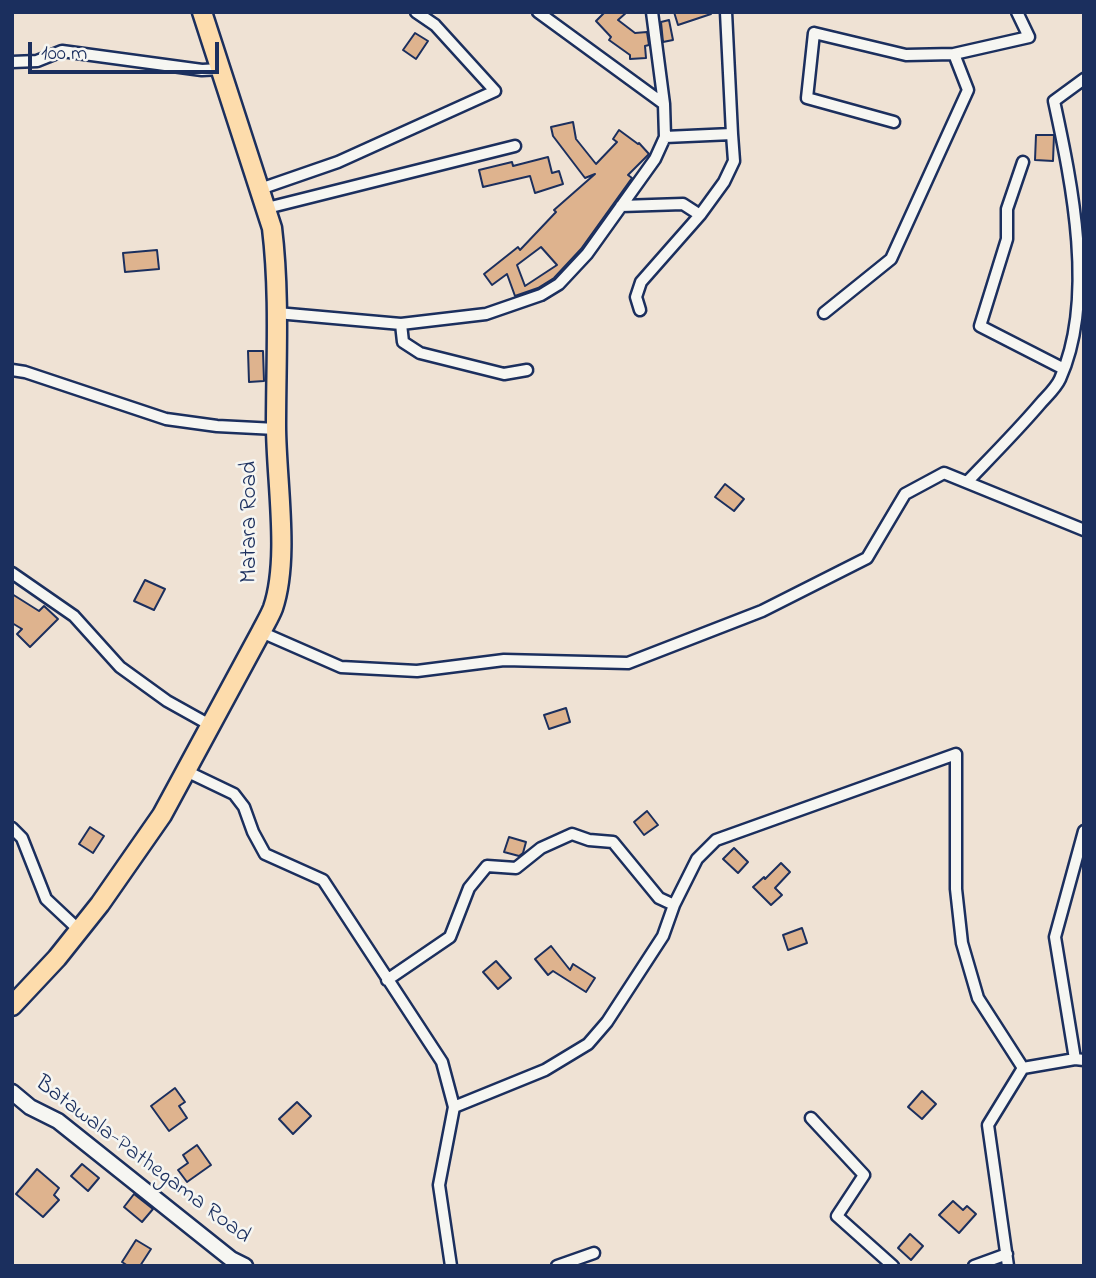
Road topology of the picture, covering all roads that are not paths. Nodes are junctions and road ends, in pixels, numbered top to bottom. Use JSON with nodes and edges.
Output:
{"nodes":[{"id":1,"x":202,"y":12,"type":"edge"},
{"id":2,"x":416,"y":12,"type":"edge"},
{"id":3,"x":538,"y":12,"type":"edge"},
{"id":4,"x":652,"y":12,"type":"edge"},
{"id":5,"x":726,"y":12,"type":"edge"},
{"id":6,"x":1017,"y":12,"type":"edge"},
{"id":7,"x":954,"y":54,"type":"junction"},
{"id":8,"x":12,"y":62,"type":"edge"},
{"id":9,"x":220,"y":69,"type":"junction"},
{"id":10,"x":1084,"y":79,"type":"edge"},
{"id":11,"x":664,"y":104,"type":"junction"},
{"id":12,"x":894,"y":122,"type":"dead end"},
{"id":13,"x":732,"y":134,"type":"junction"},
{"id":14,"x":665,"y":137,"type":"junction"},
{"id":15,"x":515,"y":146,"type":"dead end"},
{"id":16,"x":1023,"y":162,"type":"dead end"},
{"id":17,"x":260,"y":188,"type":"junction"},
{"id":18,"x":621,"y":206,"type":"junction"},
{"id":19,"x":267,"y":208,"type":"junction"},
{"id":20,"x":700,"y":215,"type":"junction"},
{"id":21,"x":640,"y":310,"type":"dead end"},
{"id":22,"x":277,"y":313,"type":"junction"},
{"id":23,"x":824,"y":313,"type":"dead end"},
{"id":24,"x":401,"y":324,"type":"junction"},
{"id":25,"x":1064,"y":369,"type":"junction"},
{"id":26,"x":12,"y":370,"type":"edge"},
{"id":27,"x":527,"y":370,"type":"dead end"},
{"id":28,"x":276,"y":429,"type":"junction"},
{"id":29,"x":967,"y":482,"type":"junction"},
{"id":30,"x":1084,"y":530,"type":"edge"},
{"id":31,"x":12,"y":573,"type":"edge"},
{"id":32,"x":261,"y":632,"type":"junction"},
{"id":33,"x":210,"y":725,"type":"junction"},
{"id":34,"x":186,"y":771,"type":"junction"},
{"id":35,"x":12,"y":828,"type":"edge"},
{"id":36,"x":1084,"y":831,"type":"edge"},
{"id":37,"x":674,"y":905,"type":"junction"},
{"id":38,"x":79,"y":930,"type":"junction"},
{"id":39,"x":387,"y":980,"type":"junction"},
{"id":40,"x":12,"y":1006,"type":"edge"},
{"id":41,"x":1079,"y":1059,"type":"edge"},
{"id":42,"x":1023,"y":1068,"type":"junction"},
{"id":43,"x":12,"y":1091,"type":"edge"},
{"id":44,"x":453,"y":1107,"type":"junction"},
{"id":45,"x":811,"y":1118,"type":"dead end"},
{"id":46,"x":594,"y":1253,"type":"dead end"},
{"id":47,"x":1007,"y":1254,"type":"junction"},
{"id":48,"x":245,"y":1266,"type":"edge"},
{"id":49,"x":451,"y":1266,"type":"edge"},
{"id":50,"x":557,"y":1266,"type":"edge"},
{"id":51,"x":893,"y":1266,"type":"edge"},
{"id":52,"x":974,"y":1266,"type":"edge"},
{"id":53,"x":1008,"y":1266,"type":"edge"}],
"edges":[{"from":1,"to":9,"type":"highway","name":"Matara Road"},
{"from":2,"to":17,"type":"street"},
{"from":3,"to":11,"type":"street"},
{"from":4,"to":11,"type":"street"},
{"from":5,"to":13,"type":"street"},
{"from":6,"to":7,"type":"street"},
{"from":7,"to":12,"type":"street"},
{"from":7,"to":23,"type":"street"},
{"from":8,"to":9,"type":"street"},
{"from":9,"to":17,"type":"highway","name":"Matara Road"},
{"from":10,"to":25,"type":"street"},
{"from":11,"to":14,"type":"street"},
{"from":13,"to":14,"type":"street"},
{"from":13,"to":20,"type":"street"},
{"from":14,"to":18,"type":"street"},
{"from":15,"to":19,"type":"street"},
{"from":16,"to":25,"type":"street"},
{"from":17,"to":19,"type":"highway","name":"Matara Road"},
{"from":18,"to":20,"type":"street"},
{"from":18,"to":24,"type":"street"},
{"from":19,"to":22,"type":"highway","name":"Matara Road"},
{"from":20,"to":21,"type":"street"},
{"from":22,"to":24,"type":"street"},
{"from":22,"to":28,"type":"highway","name":"Matara Road"},
{"from":24,"to":27,"type":"street"},
{"from":25,"to":29,"type":"street"},
{"from":26,"to":28,"type":"street"},
{"from":28,"to":32,"type":"highway","name":"Matara Road"},
{"from":29,"to":30,"type":"street"},
{"from":29,"to":32,"type":"street"},
{"from":31,"to":33,"type":"street"},
{"from":32,"to":33,"type":"highway","name":"Matara Road"},
{"from":33,"to":34,"type":"highway","name":"Matara Road"},
{"from":34,"to":38,"type":"highway","name":"Matara Road"},
{"from":34,"to":39,"type":"street"},
{"from":35,"to":38,"type":"street"},
{"from":36,"to":41,"type":"street"},
{"from":37,"to":39,"type":"street"},
{"from":37,"to":42,"type":"street"},
{"from":37,"to":44,"type":"street"},
{"from":38,"to":40,"type":"highway","name":"Matara Road"},
{"from":39,"to":44,"type":"street"},
{"from":41,"to":42,"type":"street"},
{"from":42,"to":47,"type":"street"},
{"from":43,"to":48,"type":"main road","name":"Batawala-Pathegama Road"},
{"from":44,"to":49,"type":"street"},
{"from":45,"to":51,"type":"street"},
{"from":46,"to":50,"type":"street"},
{"from":47,"to":52,"type":"street"},
{"from":47,"to":53,"type":"street"}]}
